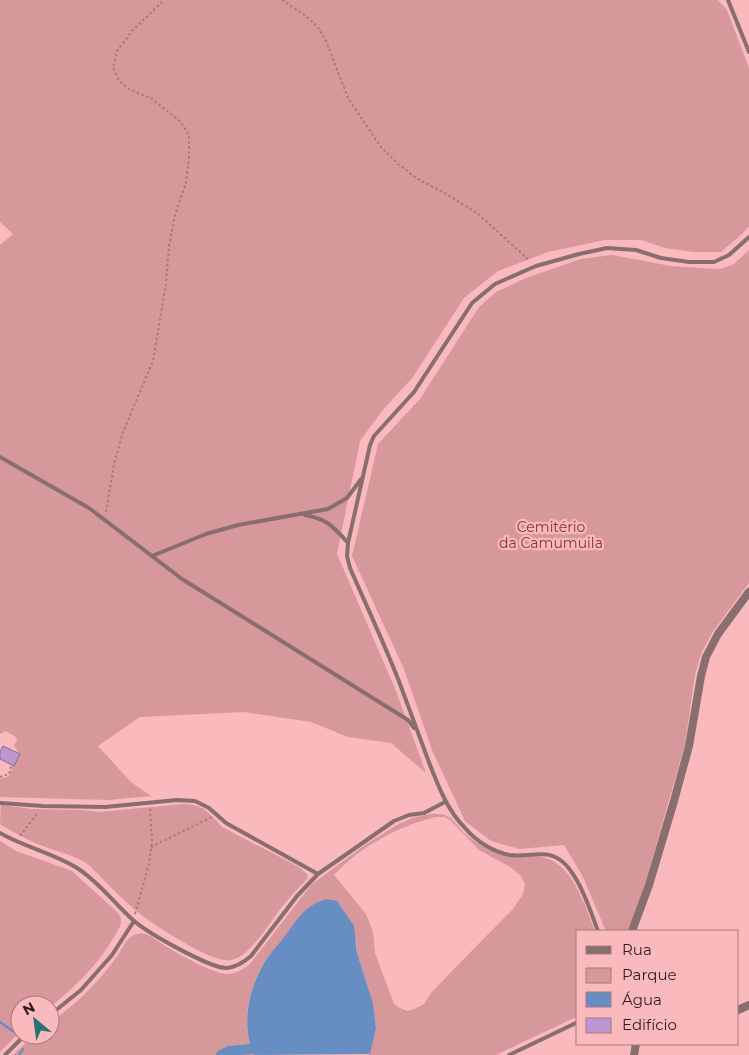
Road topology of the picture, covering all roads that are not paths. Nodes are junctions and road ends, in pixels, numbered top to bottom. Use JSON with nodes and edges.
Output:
{"nodes":[{"id":1,"x":728,"y":0,"type":"edge"},
{"id":2,"x":749,"y":52,"type":"edge"},
{"id":3,"x":749,"y":237,"type":"edge"},
{"id":4,"x":0,"y":457,"type":"edge"},
{"id":5,"x":363,"y":476,"type":"junction"},
{"id":6,"x":303,"y":515,"type":"junction"},
{"id":7,"x":348,"y":543,"type":"junction"},
{"id":8,"x":152,"y":556,"type":"junction"},
{"id":9,"x":749,"y":592,"type":"edge"},
{"id":10,"x":417,"y":732,"type":"junction"},
{"id":11,"x":446,"y":802,"type":"junction"},
{"id":12,"x":0,"y":803,"type":"edge"},
{"id":13,"x":0,"y":833,"type":"edge"},
{"id":14,"x":318,"y":874,"type":"junction"},
{"id":15,"x":134,"y":921,"type":"junction"},
{"id":16,"x":598,"y":930,"type":"edge"},
{"id":17,"x":632,"y":930,"type":"edge"},
{"id":18,"x":60,"y":1007,"type":"edge"},
{"id":19,"x":576,"y":1023,"type":"edge"},
{"id":20,"x":15,"y":1045,"type":"edge"},
{"id":21,"x":5,"y":1055,"type":"edge"},
{"id":22,"x":509,"y":1055,"type":"edge"}],
"edges":[{"from":1,"to":2,"type":"lane"},
{"from":3,"to":5,"type":"lane"},
{"from":4,"to":8,"type":"lane"},
{"from":5,"to":6,"type":"lane"},
{"from":5,"to":7,"type":"lane"},
{"from":6,"to":7,"type":"lane"},
{"from":6,"to":8,"type":"lane"},
{"from":7,"to":10,"type":"lane"},
{"from":8,"to":10,"type":"lane"},
{"from":9,"to":17,"type":"street"},
{"from":10,"to":11,"type":"lane"},
{"from":11,"to":14,"type":"lane"},
{"from":11,"to":16,"type":"lane"},
{"from":12,"to":14,"type":"lane"},
{"from":13,"to":15,"type":"lane"},
{"from":14,"to":15,"type":"lane"},
{"from":15,"to":18,"type":"lane"},
{"from":19,"to":22,"type":"lane"},
{"from":20,"to":21,"type":"lane"}]}
